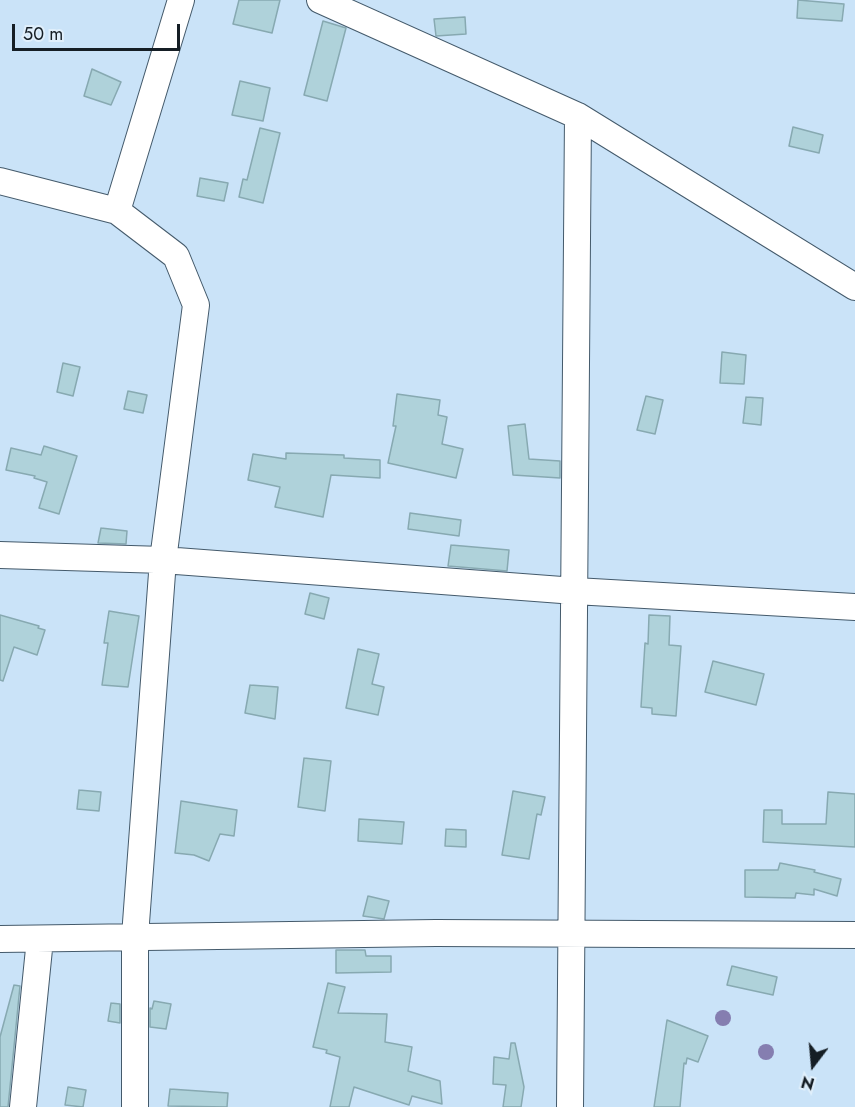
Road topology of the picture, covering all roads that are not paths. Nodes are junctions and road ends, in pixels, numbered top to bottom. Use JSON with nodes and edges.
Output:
{"nodes":[{"id":1,"x":181,"y":0,"type":"edge"},
{"id":2,"x":320,"y":0,"type":"edge"},
{"id":3,"x":578,"y":116,"type":"junction"},
{"id":4,"x":0,"y":181,"type":"edge"},
{"id":5,"x":117,"y":211,"type":"junction"},
{"id":6,"x":855,"y":287,"type":"edge"},
{"id":7,"x":0,"y":555,"type":"edge"},
{"id":8,"x":163,"y":560,"type":"junction"},
{"id":9,"x":575,"y":591,"type":"junction"},
{"id":10,"x":855,"y":607,"type":"edge"},
{"id":11,"x":573,"y":933,"type":"junction"},
{"id":12,"x":855,"y":935,"type":"edge"},
{"id":13,"x":135,"y":936,"type":"junction"},
{"id":14,"x":0,"y":939,"type":"edge"},
{"id":15,"x":40,"y":939,"type":"junction"},
{"id":16,"x":23,"y":1107,"type":"edge"},
{"id":17,"x":135,"y":1107,"type":"edge"},
{"id":18,"x":570,"y":1107,"type":"edge"}],
"edges":[{"from":1,"to":5,"type":"street"},
{"from":2,"to":3,"type":"street"},
{"from":3,"to":6,"type":"street"},
{"from":3,"to":9,"type":"street"},
{"from":4,"to":5,"type":"street"},
{"from":5,"to":8,"type":"street"},
{"from":7,"to":8,"type":"street"},
{"from":8,"to":9,"type":"street"},
{"from":8,"to":13,"type":"street"},
{"from":9,"to":10,"type":"street"},
{"from":9,"to":11,"type":"street"},
{"from":11,"to":12,"type":"street"},
{"from":11,"to":13,"type":"street"},
{"from":11,"to":18,"type":"street"},
{"from":13,"to":15,"type":"street"},
{"from":13,"to":17,"type":"street"},
{"from":14,"to":15,"type":"street"},
{"from":15,"to":16,"type":"street"}]}
